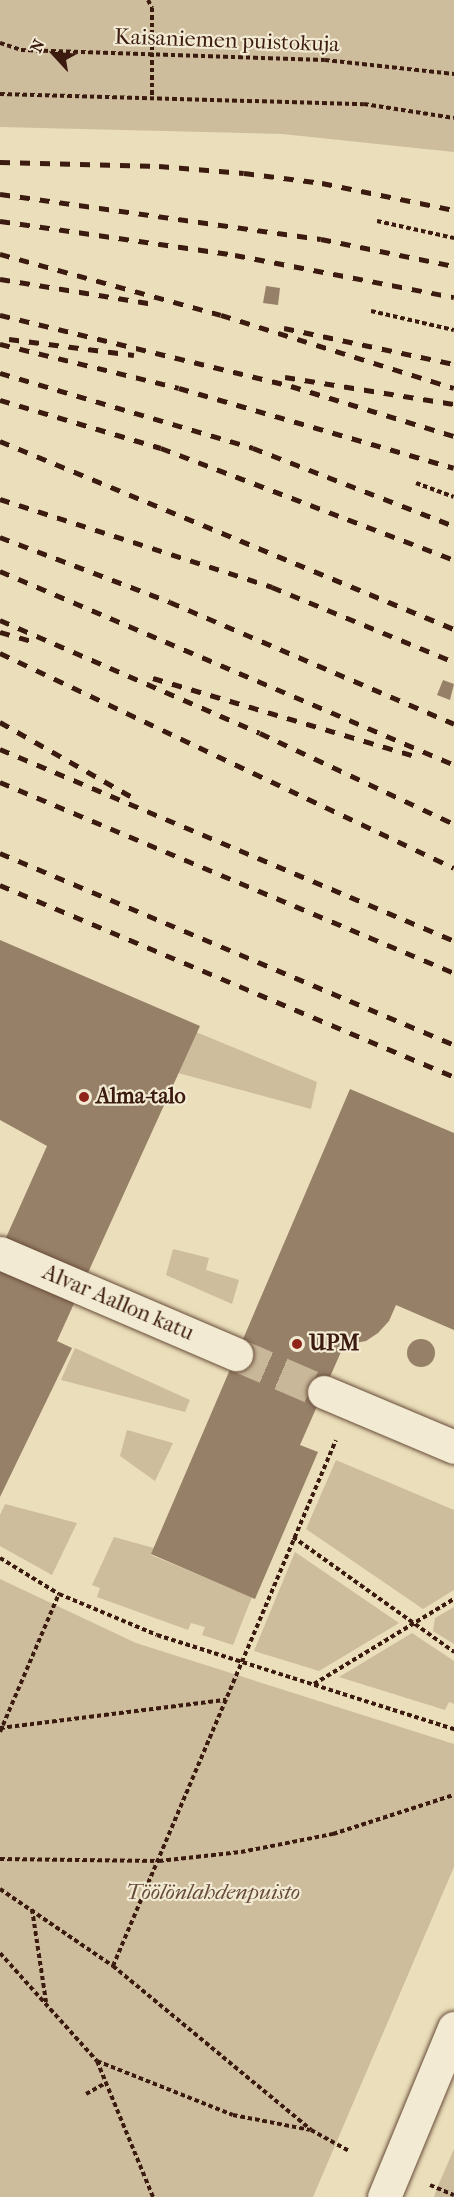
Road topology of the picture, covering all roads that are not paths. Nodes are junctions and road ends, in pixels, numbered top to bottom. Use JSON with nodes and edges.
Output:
{"nodes":[{"id":1,"x":0,"y":1253,"type":"edge"},
{"id":2,"x":236,"y":1354,"type":"tunnel mouth"},
{"id":3,"x":324,"y":1392,"type":"tunnel mouth"},
{"id":4,"x":454,"y":1447,"type":"edge"},
{"id":5,"x":454,"y":2028,"type":"edge"},
{"id":6,"x":384,"y":2197,"type":"edge"}],
"edges":[{"from":1,"to":2,"type":"street","name":"Alvar Aallon katu"},
{"from":3,"to":4,"type":"street"},
{"from":5,"to":6,"type":"street"}]}
